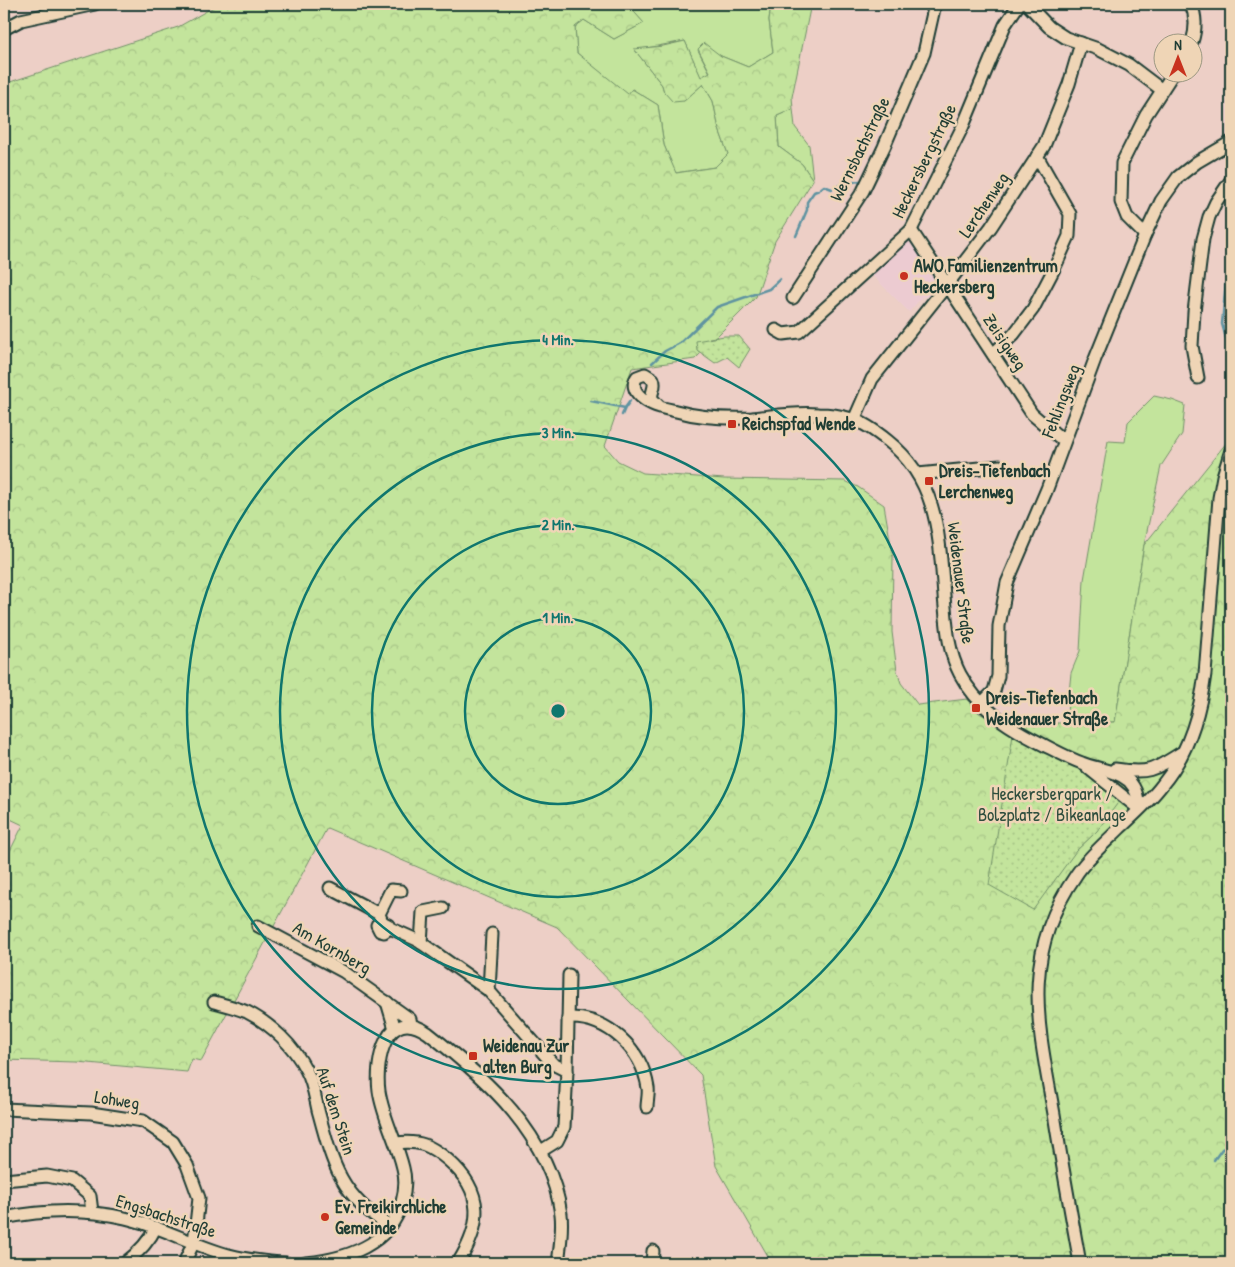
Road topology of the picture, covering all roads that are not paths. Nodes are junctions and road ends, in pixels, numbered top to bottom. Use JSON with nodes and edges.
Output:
{"nodes":[{"id":1,"x":94,"y":4,"type":"edge"},
{"id":2,"x":935,"y":4,"type":"edge"},
{"id":3,"x":1019,"y":4,"type":"edge"},
{"id":4,"x":1027,"y":4,"type":"edge"},
{"id":5,"x":1191,"y":4,"type":"edge"},
{"id":6,"x":4,"y":29,"type":"edge"},
{"id":7,"x":1195,"y":32,"type":"edge"},
{"id":8,"x":1081,"y":43,"type":"junction"},
{"id":9,"x":1167,"y":82,"type":"edge"},
{"id":10,"x":1162,"y":90,"type":"junction"},
{"id":11,"x":1231,"y":142,"type":"edge"},
{"id":12,"x":1037,"y":156,"type":"junction"},
{"id":13,"x":1231,"y":180,"type":"edge"},
{"id":14,"x":911,"y":230,"type":"junction"},
{"id":15,"x":1145,"y":235,"type":"junction"},
{"id":16,"x":946,"y":286,"type":"junction"},
{"id":17,"x":792,"y":298,"type":"dead end"},
{"id":18,"x":776,"y":330,"type":"dead end"},
{"id":19,"x":993,"y":354,"type":"junction"},
{"id":20,"x":1198,"y":378,"type":"dead end"},
{"id":21,"x":660,"y":408,"type":"dead end"},
{"id":22,"x":854,"y":420,"type":"junction"},
{"id":23,"x":1065,"y":438,"type":"junction"},
{"id":24,"x":1231,"y":450,"type":"edge"},
{"id":25,"x":1000,"y":466,"type":"dead end"},
{"id":26,"x":918,"y":474,"type":"junction"},
{"id":27,"x":981,"y":704,"type":"junction"},
{"id":28,"x":1182,"y":752,"type":"junction"},
{"id":29,"x":1088,"y":765,"type":"junction"},
{"id":30,"x":1139,"y":809,"type":"junction"},
{"id":31,"x":330,"y":888,"type":"dead end"},
{"id":32,"x":401,"y":891,"type":"dead end"},
{"id":33,"x":444,"y":908,"type":"dead end"},
{"id":34,"x":384,"y":921,"type":"junction"},
{"id":35,"x":258,"y":926,"type":"dead end"},
{"id":36,"x":492,"y":934,"type":"dead end"},
{"id":37,"x":421,"y":942,"type":"junction"},
{"id":38,"x":569,"y":975,"type":"dead end"},
{"id":39,"x":489,"y":991,"type":"junction"},
{"id":40,"x":214,"y":1002,"type":"dead end"},
{"id":41,"x":387,"y":1002,"type":"junction"},
{"id":42,"x":568,"y":1018,"type":"junction"},
{"id":43,"x":411,"y":1025,"type":"junction"},
{"id":44,"x":395,"y":1029,"type":"junction"},
{"id":45,"x":568,"y":1071,"type":"junction"},
{"id":46,"x":647,"y":1107,"type":"dead end"},
{"id":47,"x":4,"y":1109,"type":"edge"},
{"id":48,"x":396,"y":1143,"type":"junction"},
{"id":49,"x":541,"y":1151,"type":"junction"},
{"id":50,"x":4,"y":1180,"type":"edge"},
{"id":51,"x":92,"y":1212,"type":"junction"},
{"id":52,"x":4,"y":1218,"type":"edge"},
{"id":53,"x":390,"y":1226,"type":"junction"},
{"id":54,"x":156,"y":1227,"type":"junction"},
{"id":55,"x":194,"y":1242,"type":"junction"},
{"id":56,"x":653,"y":1251,"type":"dead end"},
{"id":57,"x":125,"y":1263,"type":"edge"},
{"id":58,"x":184,"y":1263,"type":"edge"},
{"id":59,"x":286,"y":1263,"type":"edge"},
{"id":60,"x":306,"y":1263,"type":"edge"},
{"id":61,"x":458,"y":1263,"type":"edge"},
{"id":62,"x":558,"y":1263,"type":"edge"},
{"id":63,"x":652,"y":1263,"type":"edge"},
{"id":64,"x":1080,"y":1263,"type":"edge"}],
"edges":[{"from":1,"to":6,"type":"street"},
{"from":2,"to":17,"type":"street","name":"Wernsbachstraße"},
{"from":3,"to":14,"type":"street","name":"Heckersbergstraße"},
{"from":4,"to":8,"type":"street"},
{"from":5,"to":7,"type":"street"},
{"from":8,"to":10,"type":"street"},
{"from":8,"to":12,"type":"street","name":"Lerchenweg"},
{"from":9,"to":10,"type":"street"},
{"from":10,"to":15,"type":"street"},
{"from":11,"to":15,"type":"street","name":"Fehlingsweg"},
{"from":12,"to":16,"type":"street","name":"Lerchenweg"},
{"from":12,"to":19,"type":"street"},
{"from":13,"to":20,"type":"street"},
{"from":14,"to":16,"type":"street","name":"Zeisigweg"},
{"from":14,"to":18,"type":"street","name":"Heckersbergstraße"},
{"from":15,"to":23,"type":"street","name":"Fehlingsweg"},
{"from":16,"to":19,"type":"street","name":"Zeisigweg"},
{"from":16,"to":22,"type":"street","name":"Lerchenweg"},
{"from":19,"to":23,"type":"street","name":"Zeisigweg"},
{"from":21,"to":22,"type":"street","name":"Weidenauer Straße"},
{"from":22,"to":26,"type":"street","name":"Weidenauer Straße"},
{"from":23,"to":27,"type":"street","name":"Fehlingsweg"},
{"from":24,"to":28,"type":"street"},
{"from":25,"to":26,"type":"street"},
{"from":26,"to":27,"type":"street","name":"Weidenauer Straße"},
{"from":27,"to":29,"type":"street","name":"Weidenauer Straße"},
{"from":28,"to":29,"type":"street"},
{"from":28,"to":30,"type":"street"},
{"from":29,"to":30,"type":"street","name":"Weidenauer Straße"},
{"from":30,"to":64,"type":"street"},
{"from":31,"to":34,"type":"street"},
{"from":32,"to":34,"type":"street"},
{"from":33,"to":37,"type":"street"},
{"from":34,"to":37,"type":"street"},
{"from":35,"to":41,"type":"street","name":"Am Kornberg"},
{"from":36,"to":39,"type":"street"},
{"from":37,"to":39,"type":"street"},
{"from":38,"to":42,"type":"street"},
{"from":39,"to":45,"type":"street"},
{"from":40,"to":53,"type":"street","name":"Auf dem Stein"},
{"from":41,"to":43,"type":"street","name":"Am Kornberg"},
{"from":41,"to":44,"type":"street"},
{"from":42,"to":45,"type":"street"},
{"from":42,"to":46,"type":"street"},
{"from":43,"to":44,"type":"street"},
{"from":43,"to":49,"type":"street","name":"Am Kornberg"},
{"from":44,"to":48,"type":"street"},
{"from":45,"to":49,"type":"street"},
{"from":47,"to":55,"type":"street","name":"Lohweg"},
{"from":48,"to":53,"type":"street"},
{"from":48,"to":61,"type":"street"},
{"from":49,"to":62,"type":"street","name":"Am Kornberg"},
{"from":50,"to":51,"type":"street"},
{"from":51,"to":52,"type":"street","name":"Engsbachstraße"},
{"from":51,"to":54,"type":"street","name":"Engsbachstraße"},
{"from":53,"to":60,"type":"street"},
{"from":54,"to":55,"type":"street","name":"Engsbachstraße"},
{"from":54,"to":57,"type":"street"},
{"from":55,"to":58,"type":"street","name":"Lohweg"},
{"from":55,"to":59,"type":"street","name":"Engsbachstraße"},
{"from":56,"to":63,"type":"street"}]}
